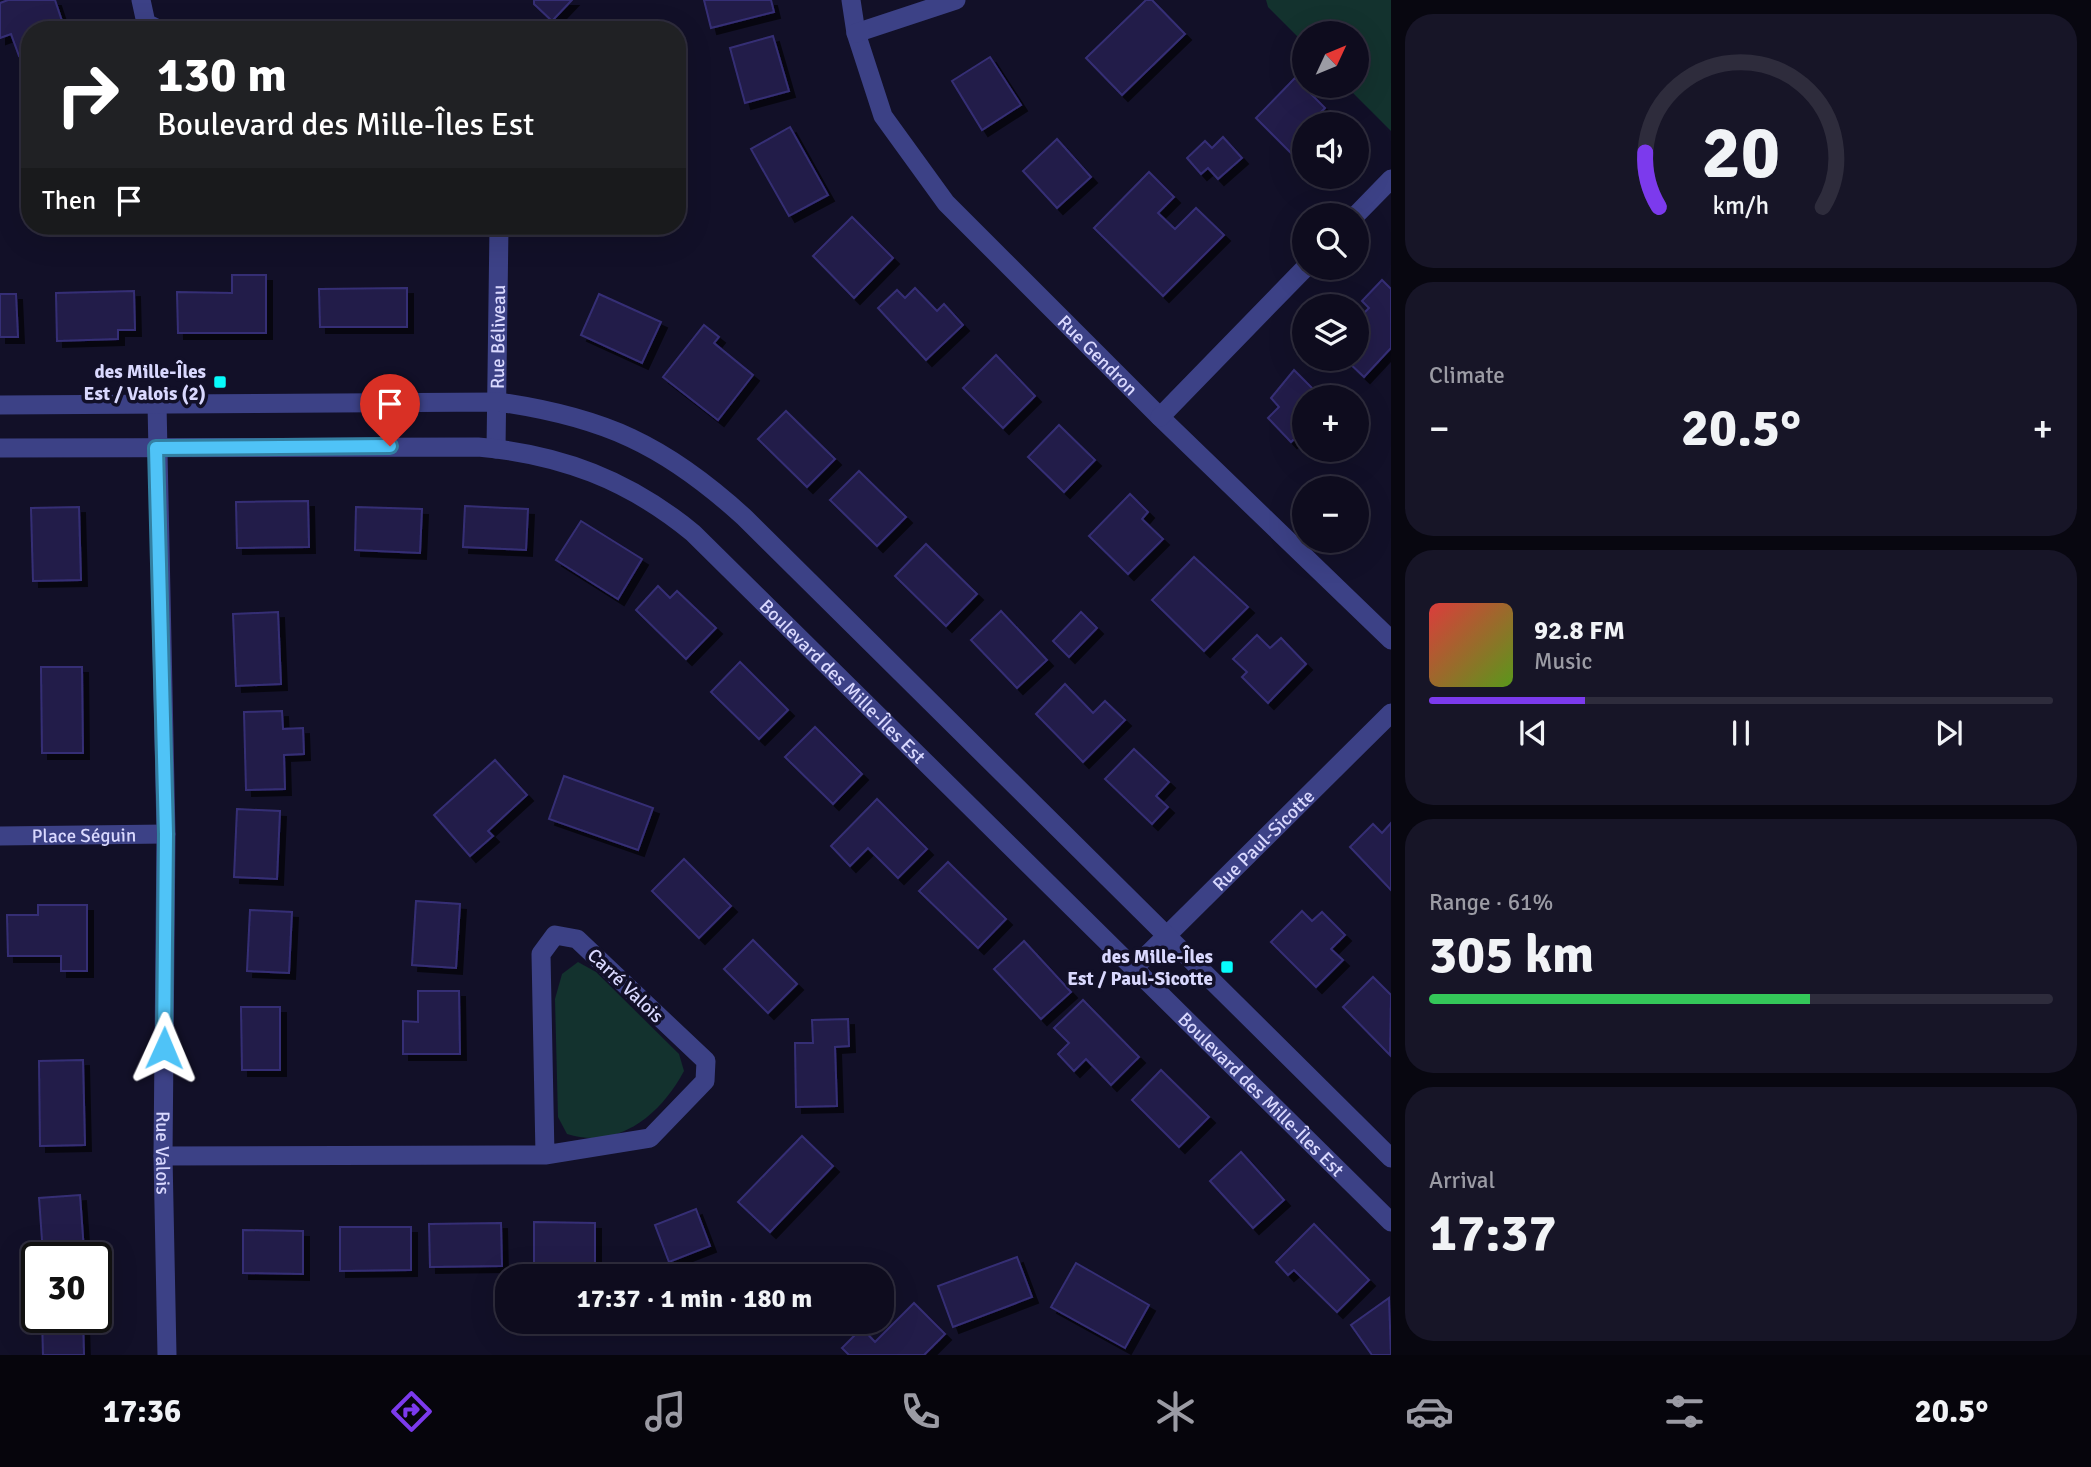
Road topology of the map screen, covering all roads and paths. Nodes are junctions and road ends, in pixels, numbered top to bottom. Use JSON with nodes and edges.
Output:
{"nodes":[{"id":1,"x":141,"y":0,"type":"edge"},
{"id":2,"x":851,"y":0,"type":"edge"},
{"id":3,"x":956,"y":0,"type":"edge"},
{"id":4,"x":146,"y":21,"type":"edge"},
{"id":5,"x":856,"y":33,"type":"junction"},
{"id":6,"x":1391,"y":179,"type":"edge"},
{"id":7,"x":1368,"y":203,"type":"edge"},
{"id":8,"x":499,"y":235,"type":"edge"},
{"id":9,"x":1293,"y":280,"type":"edge"},
{"id":10,"x":498,"y":402,"type":"junction"},
{"id":11,"x":157,"y":404,"type":"junction"},
{"id":12,"x":0,"y":405,"type":"edge"},
{"id":13,"x":1160,"y":417,"type":"junction"},
{"id":14,"x":0,"y":448,"type":"edge"},
{"id":15,"x":156,"y":448,"type":"junction"},
{"id":16,"x":496,"y":449,"type":"junction"},
{"id":17,"x":1391,"y":640,"type":"edge"},
{"id":18,"x":1391,"y":713,"type":"edge"},
{"id":19,"x":166,"y":834,"type":"junction"},
{"id":20,"x":0,"y":835,"type":"edge"},
{"id":21,"x":1166,"y":936,"type":"junction"},
{"id":22,"x":1134,"y":968,"type":"junction"},
{"id":23,"x":545,"y":1155,"type":"junction"},
{"id":24,"x":163,"y":1156,"type":"junction"},
{"id":25,"x":1391,"y":1158,"type":"edge"},
{"id":26,"x":1391,"y":1222,"type":"edge"},
{"id":27,"x":167,"y":1355,"type":"edge"}],
"edges":[{"from":1,"to":4,"type":"street"},
{"from":2,"to":5,"type":"street","name":"Rue Gendron"},
{"from":3,"to":5,"type":"street"},
{"from":5,"to":13,"type":"street","name":"Rue Gendron"},
{"from":6,"to":7,"type":"street"},
{"from":8,"to":10,"type":"street","name":"Rue Béliveau"},
{"from":9,"to":13,"type":"street"},
{"from":10,"to":11,"type":"street"},
{"from":10,"to":16,"type":"street","name":"Rue Béliveau"},
{"from":10,"to":21,"type":"street"},
{"from":11,"to":12,"type":"street"},
{"from":11,"to":15,"type":"street","name":"Rue Valois"},
{"from":13,"to":17,"type":"street","name":"Rue Gendron"},
{"from":14,"to":15,"type":"street","name":"Boulevard des Mille-Îles Est"},
{"from":15,"to":16,"type":"street","name":"Boulevard des Mille-Îles Est"},
{"from":15,"to":19,"type":"street","name":"Rue Valois"},
{"from":16,"to":22,"type":"street","name":"Boulevard des Mille-Îles Est"},
{"from":18,"to":21,"type":"street","name":"Rue Paul-Sicotte"},
{"from":19,"to":20,"type":"street","name":"Place Séguin"},
{"from":19,"to":24,"type":"street","name":"Rue Valois"},
{"from":21,"to":22,"type":"street","name":"Rue Paul-Sicotte"},
{"from":21,"to":25,"type":"street"},
{"from":22,"to":26,"type":"street","name":"Boulevard des Mille-Îles Est"},
{"from":23,"to":23,"type":"street","name":"Carré Valois"},
{"from":23,"to":24,"type":"street","name":"Carré Valois"},
{"from":24,"to":27,"type":"street","name":"Rue Valois"}]}
